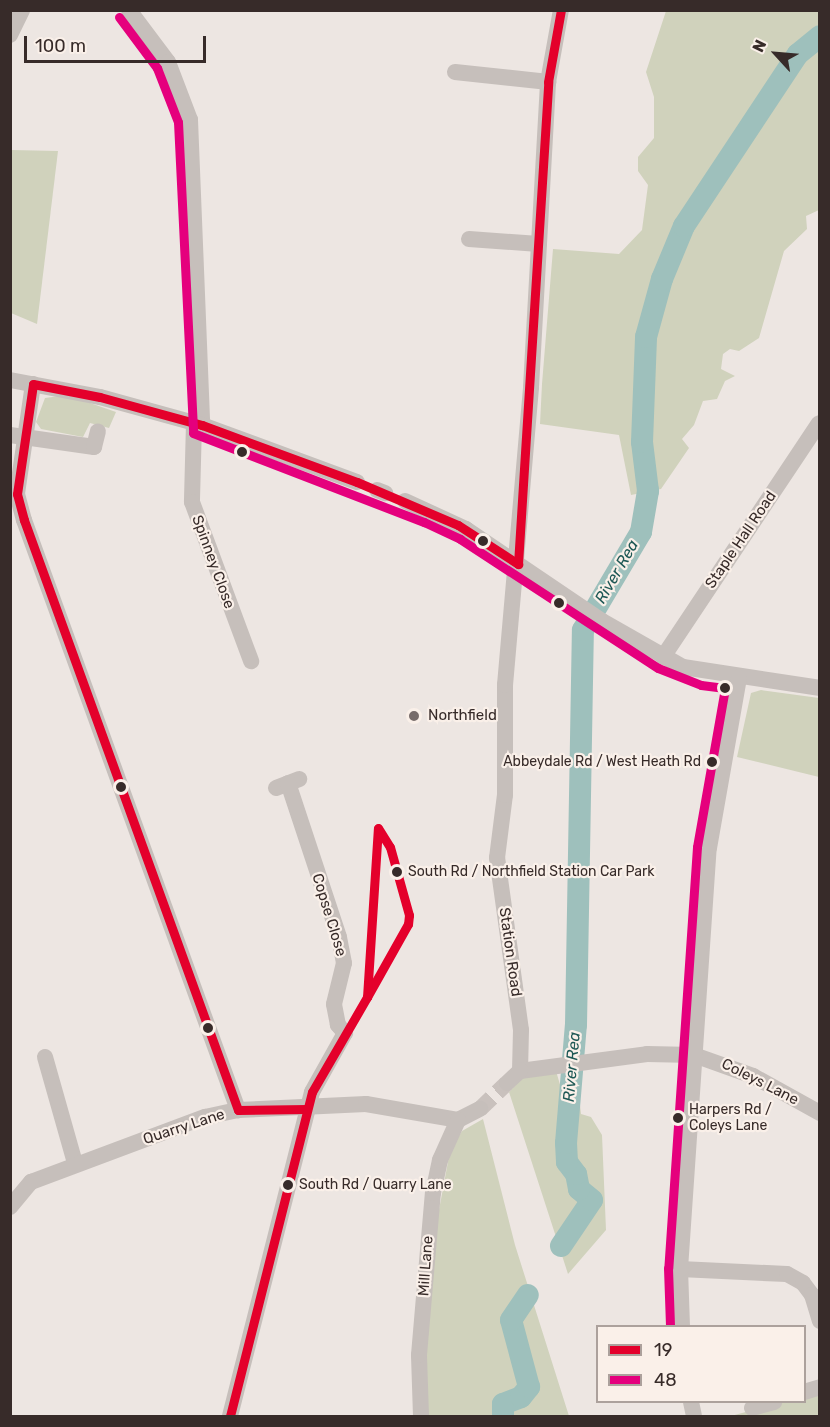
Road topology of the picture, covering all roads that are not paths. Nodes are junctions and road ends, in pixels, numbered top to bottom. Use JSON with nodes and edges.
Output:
{"nodes":[{"id":1,"x":22,"y":10,"type":"edge"},
{"id":2,"x":561,"y":10,"type":"edge"},
{"id":3,"x":136,"y":13,"type":"edge"},
{"id":4,"x":10,"y":35,"type":"edge"},
{"id":5,"x":455,"y":72,"type":"dead end"},
{"id":6,"x":548,"y":82,"type":"junction"},
{"id":7,"x":469,"y":239,"type":"dead end"},
{"id":8,"x":539,"y":244,"type":"junction"},
{"id":9,"x":10,"y":380,"type":"edge"},
{"id":10,"x":33,"y":384,"type":"junction"},
{"id":11,"x":819,"y":423,"type":"edge"},
{"id":12,"x":198,"y":424,"type":"junction"},
{"id":13,"x":98,"y":431,"type":"dead end"},
{"id":14,"x":19,"y":435,"type":"edge"},
{"id":15,"x":357,"y":482,"type":"dead end"},
{"id":16,"x":405,"y":501,"type":"dead end"},
{"id":17,"x":518,"y":564,"type":"junction"},
{"id":18,"x":663,"y":657,"type":"junction"},
{"id":19,"x":252,"y":661,"type":"dead end"},
{"id":20,"x":739,"y":678,"type":"junction"},
{"id":21,"x":819,"y":688,"type":"edge"},
{"id":22,"x":288,"y":783,"type":"dead end"},
{"id":23,"x":694,"y":1055,"type":"junction"},
{"id":24,"x":45,"y":1057,"type":"dead end"},
{"id":25,"x":520,"y":1071,"type":"junction"},
{"id":26,"x":507,"y":1083,"type":"tunnel mouth"},
{"id":27,"x":480,"y":1108,"type":"tunnel mouth"},
{"id":28,"x":308,"y":1109,"type":"junction"},
{"id":29,"x":238,"y":1110,"type":"junction"},
{"id":30,"x":819,"y":1113,"type":"edge"},
{"id":31,"x":458,"y":1120,"type":"junction"},
{"id":32,"x":75,"y":1163,"type":"junction"},
{"id":33,"x":10,"y":1207,"type":"edge"},
{"id":34,"x":680,"y":1269,"type":"junction"},
{"id":35,"x":819,"y":1321,"type":"edge"},
{"id":36,"x":682,"y":1325,"type":"edge"},
{"id":37,"x":768,"y":1403,"type":"edge"},
{"id":38,"x":752,"y":1408,"type":"dead end"},
{"id":39,"x":230,"y":1416,"type":"edge"},
{"id":40,"x":421,"y":1416,"type":"edge"}],
"edges":[{"from":1,"to":4,"type":"street"},
{"from":2,"to":6,"type":"street","name":"Station Road"},
{"from":3,"to":12,"type":"street","name":"Spinney Close"},
{"from":5,"to":6,"type":"street"},
{"from":6,"to":8,"type":"street","name":"Station Road"},
{"from":7,"to":8,"type":"street"},
{"from":8,"to":17,"type":"street","name":"Station Road"},
{"from":9,"to":10,"type":"street"},
{"from":10,"to":12,"type":"street"},
{"from":10,"to":14,"type":"street"},
{"from":11,"to":18,"type":"street","name":"Staple Hall Road"},
{"from":12,"to":15,"type":"street"},
{"from":12,"to":19,"type":"street","name":"Spinney Close"},
{"from":13,"to":14,"type":"street"},
{"from":14,"to":29,"type":"street"},
{"from":16,"to":17,"type":"street"},
{"from":17,"to":18,"type":"street"},
{"from":17,"to":25,"type":"street","name":"Station Road"},
{"from":18,"to":20,"type":"street"},
{"from":20,"to":21,"type":"street"},
{"from":20,"to":23,"type":"street"},
{"from":22,"to":28,"type":"street","name":"Copse Close"},
{"from":23,"to":25,"type":"street","name":"Coleys Lane"},
{"from":23,"to":30,"type":"street","name":"Coleys Lane"},
{"from":23,"to":34,"type":"street"},
{"from":24,"to":32,"type":"street"},
{"from":25,"to":26,"type":"street"},
{"from":27,"to":31,"type":"street"},
{"from":28,"to":29,"type":"street","name":"Quarry Lane"},
{"from":28,"to":31,"type":"street","name":"Quarry Lane"},
{"from":28,"to":39,"type":"street","name":"Copse Close"},
{"from":29,"to":32,"type":"street","name":"Quarry Lane"},
{"from":31,"to":40,"type":"street","name":"Mill Lane"},
{"from":32,"to":33,"type":"street","name":"Quarry Lane"},
{"from":34,"to":35,"type":"street"},
{"from":34,"to":36,"type":"street"},
{"from":37,"to":38,"type":"street"}]}
